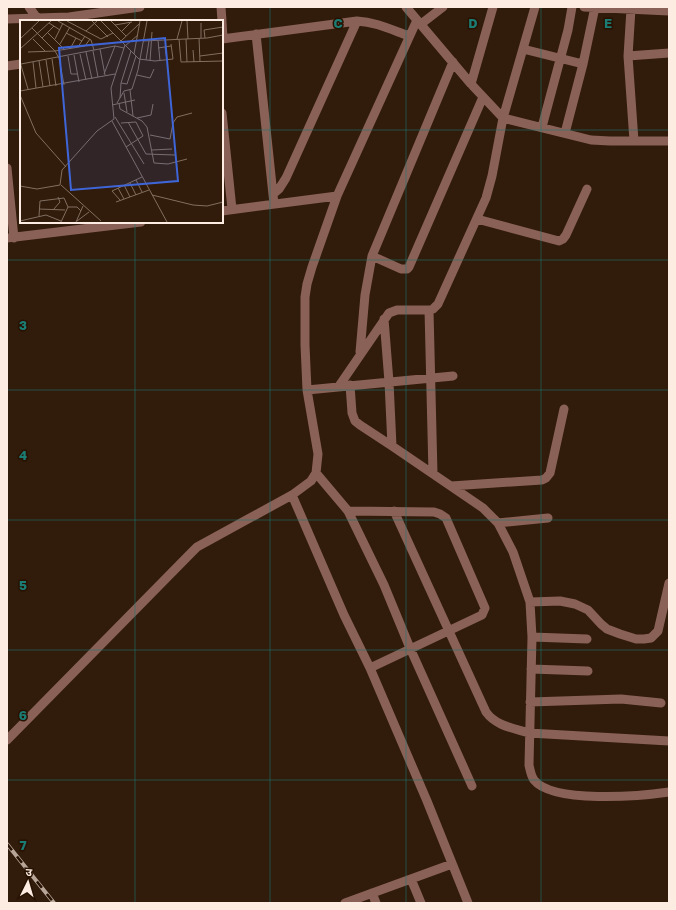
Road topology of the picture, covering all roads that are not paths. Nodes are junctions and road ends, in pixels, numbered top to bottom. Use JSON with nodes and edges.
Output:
{"nodes":[{"id":1,"x":29,"y":7,"type":"edge"},
{"id":2,"x":71,"y":7,"type":"edge"},
{"id":3,"x":140,"y":7,"type":"edge"},
{"id":4,"x":221,"y":7,"type":"edge"},
{"id":5,"x":406,"y":7,"type":"edge"},
{"id":6,"x":443,"y":7,"type":"edge"},
{"id":7,"x":494,"y":7,"type":"edge"},
{"id":8,"x":535,"y":7,"type":"edge"},
{"id":9,"x":572,"y":7,"type":"edge"},
{"id":10,"x":584,"y":7,"type":"edge"},
{"id":11,"x":595,"y":7,"type":"edge"},
{"id":12,"x":119,"y":8,"type":"edge"},
{"id":13,"x":642,"y":8,"type":"edge"},
{"id":14,"x":630,"y":9,"type":"junction"},
{"id":15,"x":669,"y":10,"type":"edge"},
{"id":16,"x":69,"y":17,"type":"junction"},
{"id":17,"x":37,"y":18,"type":"junction"},
{"id":18,"x":7,"y":19,"type":"edge"},
{"id":19,"x":222,"y":20,"type":"edge"},
{"id":20,"x":357,"y":21,"type":"junction"},
{"id":21,"x":419,"y":22,"type":"junction"},
{"id":22,"x":256,"y":34,"type":"junction"},
{"id":23,"x":409,"y":36,"type":"junction"},
{"id":24,"x":223,"y":38,"type":"edge"},
{"id":25,"x":523,"y":48,"type":"junction"},
{"id":26,"x":669,"y":53,"type":"edge"},
{"id":27,"x":628,"y":56,"type":"junction"},
{"id":28,"x":560,"y":58,"type":"junction"},
{"id":29,"x":453,"y":62,"type":"junction"},
{"id":30,"x":20,"y":64,"type":"edge"},
{"id":31,"x":583,"y":64,"type":"junction"},
{"id":32,"x":7,"y":66,"type":"edge"},
{"id":33,"x":471,"y":84,"type":"junction"},
{"id":34,"x":484,"y":97,"type":"junction"},
{"id":35,"x":503,"y":118,"type":"junction"},
{"id":36,"x":223,"y":124,"type":"edge"},
{"id":37,"x":542,"y":127,"type":"junction"},
{"id":38,"x":566,"y":133,"type":"junction"},
{"id":39,"x":634,"y":141,"type":"junction"},
{"id":40,"x":669,"y":141,"type":"edge"},
{"id":41,"x":7,"y":168,"type":"edge"},
{"id":42,"x":587,"y":189,"type":"dead end"},
{"id":43,"x":273,"y":194,"type":"junction"},
{"id":44,"x":337,"y":196,"type":"junction"},
{"id":45,"x":274,"y":204,"type":"junction"},
{"id":46,"x":232,"y":209,"type":"junction"},
{"id":47,"x":223,"y":211,"type":"edge"},
{"id":48,"x":477,"y":219,"type":"junction"},
{"id":49,"x":124,"y":223,"type":"edge"},
{"id":50,"x":108,"y":224,"type":"edge"},
{"id":51,"x":10,"y":238,"type":"edge"},
{"id":52,"x":372,"y":256,"type":"junction"},
{"id":53,"x":428,"y":310,"type":"junction"},
{"id":54,"x":384,"y":319,"type":"junction"},
{"id":55,"x":360,"y":354,"type":"junction"},
{"id":56,"x":452,"y":376,"type":"dead end"},
{"id":57,"x":430,"y":378,"type":"junction"},
{"id":58,"x":389,"y":382,"type":"junction"},
{"id":59,"x":350,"y":385,"type":"junction"},
{"id":60,"x":339,"y":386,"type":"junction"},
{"id":61,"x":314,"y":390,"type":"junction"},
{"id":62,"x":564,"y":409,"type":"dead end"},
{"id":63,"x":392,"y":446,"type":"junction"},
{"id":64,"x":316,"y":473,"type":"junction"},
{"id":65,"x":433,"y":474,"type":"junction"},
{"id":66,"x":451,"y":486,"type":"junction"},
{"id":67,"x":292,"y":495,"type":"junction"},
{"id":68,"x":348,"y":511,"type":"junction"},
{"id":69,"x":394,"y":511,"type":"junction"},
{"id":70,"x":548,"y":518,"type":"dead end"},
{"id":71,"x":498,"y":523,"type":"junction"},
{"id":72,"x":669,"y":583,"type":"edge"},
{"id":73,"x":530,"y":602,"type":"junction"},
{"id":74,"x":448,"y":631,"type":"junction"},
{"id":75,"x":532,"y":637,"type":"junction"},
{"id":76,"x":587,"y":639,"type":"dead end"},
{"id":77,"x":410,"y":648,"type":"junction"},
{"id":78,"x":370,"y":668,"type":"junction"},
{"id":79,"x":531,"y":669,"type":"junction"},
{"id":80,"x":588,"y":671,"type":"dead end"},
{"id":81,"x":530,"y":702,"type":"junction"},
{"id":82,"x":661,"y":703,"type":"dead end"},
{"id":83,"x":529,"y":732,"type":"junction"},
{"id":84,"x":7,"y":740,"type":"edge"},
{"id":85,"x":669,"y":741,"type":"edge"},
{"id":86,"x":472,"y":786,"type":"dead end"},
{"id":87,"x":669,"y":792,"type":"edge"},
{"id":88,"x":452,"y":864,"type":"junction"},
{"id":89,"x":411,"y":879,"type":"junction"},
{"id":90,"x":372,"y":893,"type":"junction"},
{"id":91,"x":345,"y":903,"type":"edge"},
{"id":92,"x":376,"y":903,"type":"edge"},
{"id":93,"x":421,"y":903,"type":"edge"},
{"id":94,"x":468,"y":903,"type":"edge"}],
"edges":[{"from":1,"to":17,"type":"street"},
{"from":2,"to":16,"type":"street"},
{"from":3,"to":12,"type":"street"},
{"from":4,"to":19,"type":"street"},
{"from":5,"to":21,"type":"street"},
{"from":6,"to":21,"type":"street"},
{"from":7,"to":33,"type":"street"},
{"from":8,"to":25,"type":"street"},
{"from":9,"to":28,"type":"street"},
{"from":10,"to":11,"type":"street"},
{"from":11,"to":14,"type":"street"},
{"from":11,"to":31,"type":"street"},
{"from":12,"to":16,"type":"street"},
{"from":13,"to":14,"type":"street"},
{"from":13,"to":15,"type":"street"},
{"from":14,"to":27,"type":"street"},
{"from":16,"to":17,"type":"street"},
{"from":17,"to":18,"type":"street"},
{"from":20,"to":22,"type":"street"},
{"from":20,"to":23,"type":"street"},
{"from":20,"to":43,"type":"street"},
{"from":21,"to":23,"type":"street"},
{"from":21,"to":29,"type":"street"},
{"from":22,"to":24,"type":"street"},
{"from":22,"to":43,"type":"street"},
{"from":23,"to":44,"type":"street"},
{"from":25,"to":28,"type":"street"},
{"from":25,"to":35,"type":"street"},
{"from":26,"to":27,"type":"street"},
{"from":27,"to":39,"type":"street"},
{"from":28,"to":31,"type":"street"},
{"from":28,"to":37,"type":"street"},
{"from":29,"to":33,"type":"street"},
{"from":29,"to":52,"type":"street"},
{"from":30,"to":32,"type":"street"},
{"from":31,"to":38,"type":"street"},
{"from":33,"to":34,"type":"street"},
{"from":34,"to":35,"type":"street"},
{"from":34,"to":52,"type":"street"},
{"from":35,"to":37,"type":"street"},
{"from":35,"to":48,"type":"street"},
{"from":36,"to":46,"type":"street"},
{"from":37,"to":38,"type":"street"},
{"from":38,"to":39,"type":"street"},
{"from":39,"to":40,"type":"street"},
{"from":41,"to":51,"type":"street"},
{"from":42,"to":48,"type":"street"},
{"from":43,"to":45,"type":"street"},
{"from":44,"to":45,"type":"street"},
{"from":44,"to":61,"type":"street"},
{"from":45,"to":46,"type":"street"},
{"from":46,"to":47,"type":"street"},
{"from":48,"to":53,"type":"street"},
{"from":49,"to":50,"type":"street"},
{"from":50,"to":51,"type":"street"},
{"from":52,"to":55,"type":"street"},
{"from":53,"to":54,"type":"street"},
{"from":53,"to":57,"type":"street"},
{"from":54,"to":55,"type":"street"},
{"from":54,"to":58,"type":"street"},
{"from":55,"to":60,"type":"street"},
{"from":56,"to":57,"type":"street"},
{"from":57,"to":58,"type":"street"},
{"from":57,"to":65,"type":"street"},
{"from":58,"to":59,"type":"street"},
{"from":58,"to":63,"type":"street"},
{"from":59,"to":60,"type":"street"},
{"from":59,"to":63,"type":"street"},
{"from":60,"to":61,"type":"street"},
{"from":61,"to":64,"type":"street"},
{"from":62,"to":66,"type":"street"},
{"from":63,"to":65,"type":"street"},
{"from":64,"to":67,"type":"street"},
{"from":64,"to":68,"type":"street"},
{"from":65,"to":66,"type":"street"},
{"from":66,"to":71,"type":"street"},
{"from":67,"to":78,"type":"street"},
{"from":67,"to":84,"type":"street"},
{"from":68,"to":69,"type":"street"},
{"from":68,"to":77,"type":"street"},
{"from":69,"to":74,"type":"street"},
{"from":69,"to":74,"type":"street"},
{"from":70,"to":71,"type":"street"},
{"from":71,"to":73,"type":"street"},
{"from":72,"to":73,"type":"street"},
{"from":73,"to":75,"type":"street"},
{"from":74,"to":77,"type":"street"},
{"from":74,"to":83,"type":"street"},
{"from":75,"to":76,"type":"street"},
{"from":75,"to":79,"type":"street"},
{"from":77,"to":78,"type":"street"},
{"from":77,"to":86,"type":"street"},
{"from":78,"to":88,"type":"street"},
{"from":79,"to":80,"type":"street"},
{"from":79,"to":81,"type":"street"},
{"from":81,"to":82,"type":"street"},
{"from":81,"to":83,"type":"street"},
{"from":83,"to":85,"type":"street"},
{"from":83,"to":87,"type":"street"},
{"from":88,"to":89,"type":"street"},
{"from":88,"to":94,"type":"street"},
{"from":89,"to":90,"type":"street"},
{"from":89,"to":93,"type":"street"},
{"from":90,"to":91,"type":"street"},
{"from":90,"to":92,"type":"street"}]}
